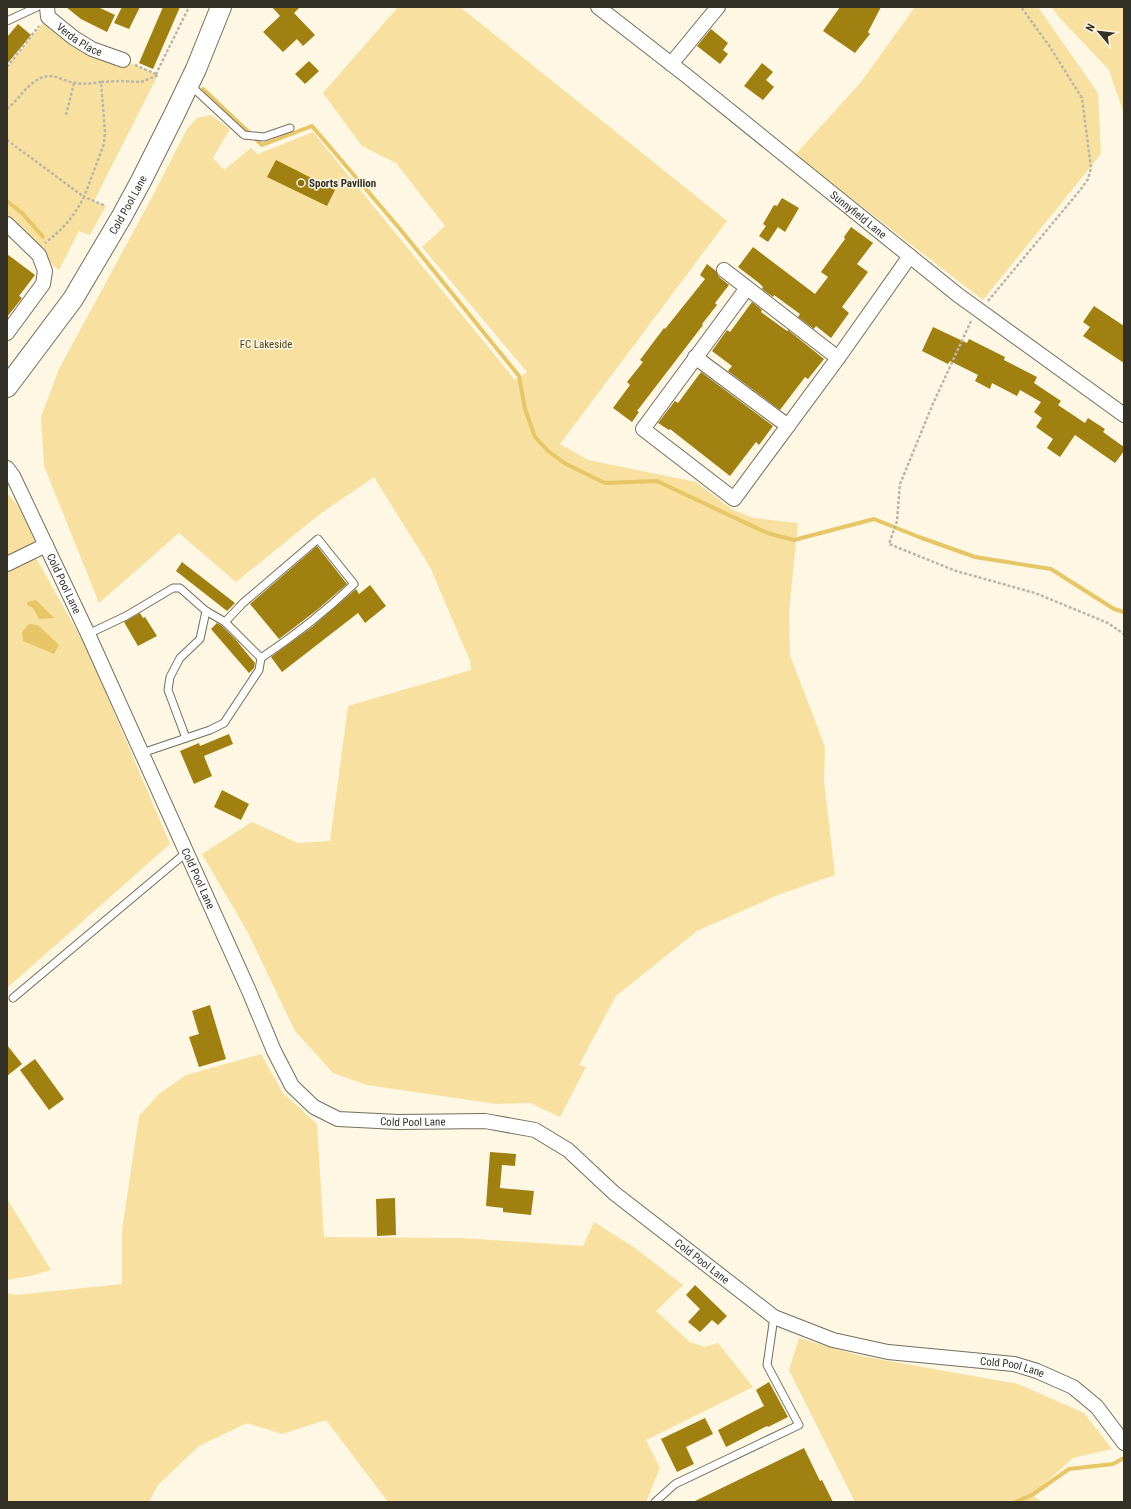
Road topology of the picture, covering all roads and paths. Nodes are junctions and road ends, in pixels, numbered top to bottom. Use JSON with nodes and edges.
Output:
{"nodes":[{"id":1,"x":38,"y":7,"type":"edge"},
{"id":2,"x":189,"y":7,"type":"edge"},
{"id":3,"x":221,"y":7,"type":"edge"},
{"id":4,"x":718,"y":7,"type":"edge"},
{"id":5,"x":1021,"y":7,"type":"edge"},
{"id":6,"x":602,"y":8,"type":"edge"},
{"id":7,"x":47,"y":12,"type":"edge"},
{"id":8,"x":7,"y":21,"type":"edge"},
{"id":9,"x":124,"y":60,"type":"joint"},
{"id":10,"x":671,"y":64,"type":"junction"},
{"id":11,"x":7,"y":67,"type":"edge"},
{"id":12,"x":156,"y":74,"type":"junction"},
{"id":13,"x":101,"y":82,"type":"junction"},
{"id":14,"x":74,"y":83,"type":"junction"},
{"id":15,"x":189,"y":84,"type":"junction"},
{"id":16,"x":7,"y":109,"type":"edge"},
{"id":17,"x":66,"y":115,"type":"dead end"},
{"id":18,"x":290,"y":128,"type":"dead end"},
{"id":19,"x":7,"y":140,"type":"edge"},
{"id":20,"x":84,"y":197,"type":"junction"},
{"id":21,"x":106,"y":206,"type":"dead end"},
{"id":22,"x":7,"y":224,"type":"edge"},
{"id":23,"x":35,"y":251,"type":"junction"},
{"id":24,"x":910,"y":256,"type":"junction"},
{"id":25,"x":724,"y":270,"type":"dead end"},
{"id":26,"x":747,"y":288,"type":"junction"},
{"id":27,"x":980,"y":311,"type":"junction"},
{"id":28,"x":7,"y":333,"type":"edge"},
{"id":29,"x":695,"y":357,"type":"junction"},
{"id":30,"x":838,"y":358,"type":"junction"},
{"id":31,"x":7,"y":387,"type":"edge"},
{"id":32,"x":1124,"y":415,"type":"edge"},
{"id":33,"x":788,"y":426,"type":"junction"},
{"id":34,"x":7,"y":468,"type":"edge"},
{"id":35,"x":46,"y":545,"type":"junction"},
{"id":36,"x":7,"y":564,"type":"edge"},
{"id":37,"x":206,"y":611,"type":"junction"},
{"id":38,"x":225,"y":622,"type":"junction"},
{"id":39,"x":88,"y":634,"type":"junction"},
{"id":40,"x":1124,"y":634,"type":"edge"},
{"id":41,"x":261,"y":658,"type":"junction"},
{"id":42,"x":186,"y":738,"type":"junction"},
{"id":43,"x":142,"y":753,"type":"junction"},
{"id":44,"x":187,"y":852,"type":"junction"},
{"id":45,"x":14,"y":998,"type":"dead end"},
{"id":46,"x":774,"y":1317,"type":"junction"},
{"id":47,"x":1124,"y":1443,"type":"edge"},
{"id":48,"x":655,"y":1502,"type":"edge"}],
"edges":[{"from":1,"to":8,"type":"lane"},
{"from":2,"to":12,"type":"path"},
{"from":3,"to":15,"type":"street","name":"Cold Pool Lane"},
{"from":4,"to":10,"type":"street"},
{"from":5,"to":27,"type":"path"},
{"from":6,"to":10,"type":"street","name":"Sunnyfield Lane"},
{"from":7,"to":9,"type":"street","name":"Verda Place"},
{"from":7,"to":11,"type":"path"},
{"from":9,"to":12,"type":"path"},
{"from":10,"to":24,"type":"street","name":"Sunnyfield Lane"},
{"from":12,"to":13,"type":"path"},
{"from":13,"to":14,"type":"path"},
{"from":13,"to":20,"type":"path"},
{"from":14,"to":16,"type":"path"},
{"from":14,"to":17,"type":"path"},
{"from":15,"to":18,"type":"lane"},
{"from":15,"to":31,"type":"street","name":"Cold Pool Lane"},
{"from":19,"to":20,"type":"path"},
{"from":20,"to":21,"type":"path"},
{"from":20,"to":23,"type":"path"},
{"from":22,"to":23,"type":"street"},
{"from":23,"to":28,"type":"street"},
{"from":24,"to":27,"type":"street","name":"Sunnyfield Lane"},
{"from":24,"to":30,"type":"street"},
{"from":25,"to":26,"type":"street"},
{"from":26,"to":29,"type":"street"},
{"from":26,"to":30,"type":"street"},
{"from":27,"to":32,"type":"street","name":"Sunnyfield Lane"},
{"from":27,"to":40,"type":"path"},
{"from":29,"to":33,"type":"street"},
{"from":29,"to":33,"type":"street"},
{"from":30,"to":33,"type":"street"},
{"from":34,"to":35,"type":"street","name":"Cold Pool Lane"},
{"from":35,"to":36,"type":"street"},
{"from":35,"to":39,"type":"street","name":"Cold Pool Lane"},
{"from":37,"to":38,"type":"lane"},
{"from":37,"to":39,"type":"lane"},
{"from":37,"to":42,"type":"lane"},
{"from":38,"to":41,"type":"lane"},
{"from":38,"to":41,"type":"lane"},
{"from":39,"to":43,"type":"street","name":"Cold Pool Lane"},
{"from":41,"to":42,"type":"lane"},
{"from":42,"to":43,"type":"lane"},
{"from":43,"to":44,"type":"street","name":"Cold Pool Lane"},
{"from":44,"to":45,"type":"lane"},
{"from":44,"to":46,"type":"street","name":"Cold Pool Lane"},
{"from":46,"to":47,"type":"street","name":"Cold Pool Lane"},
{"from":46,"to":48,"type":"lane"}]}
